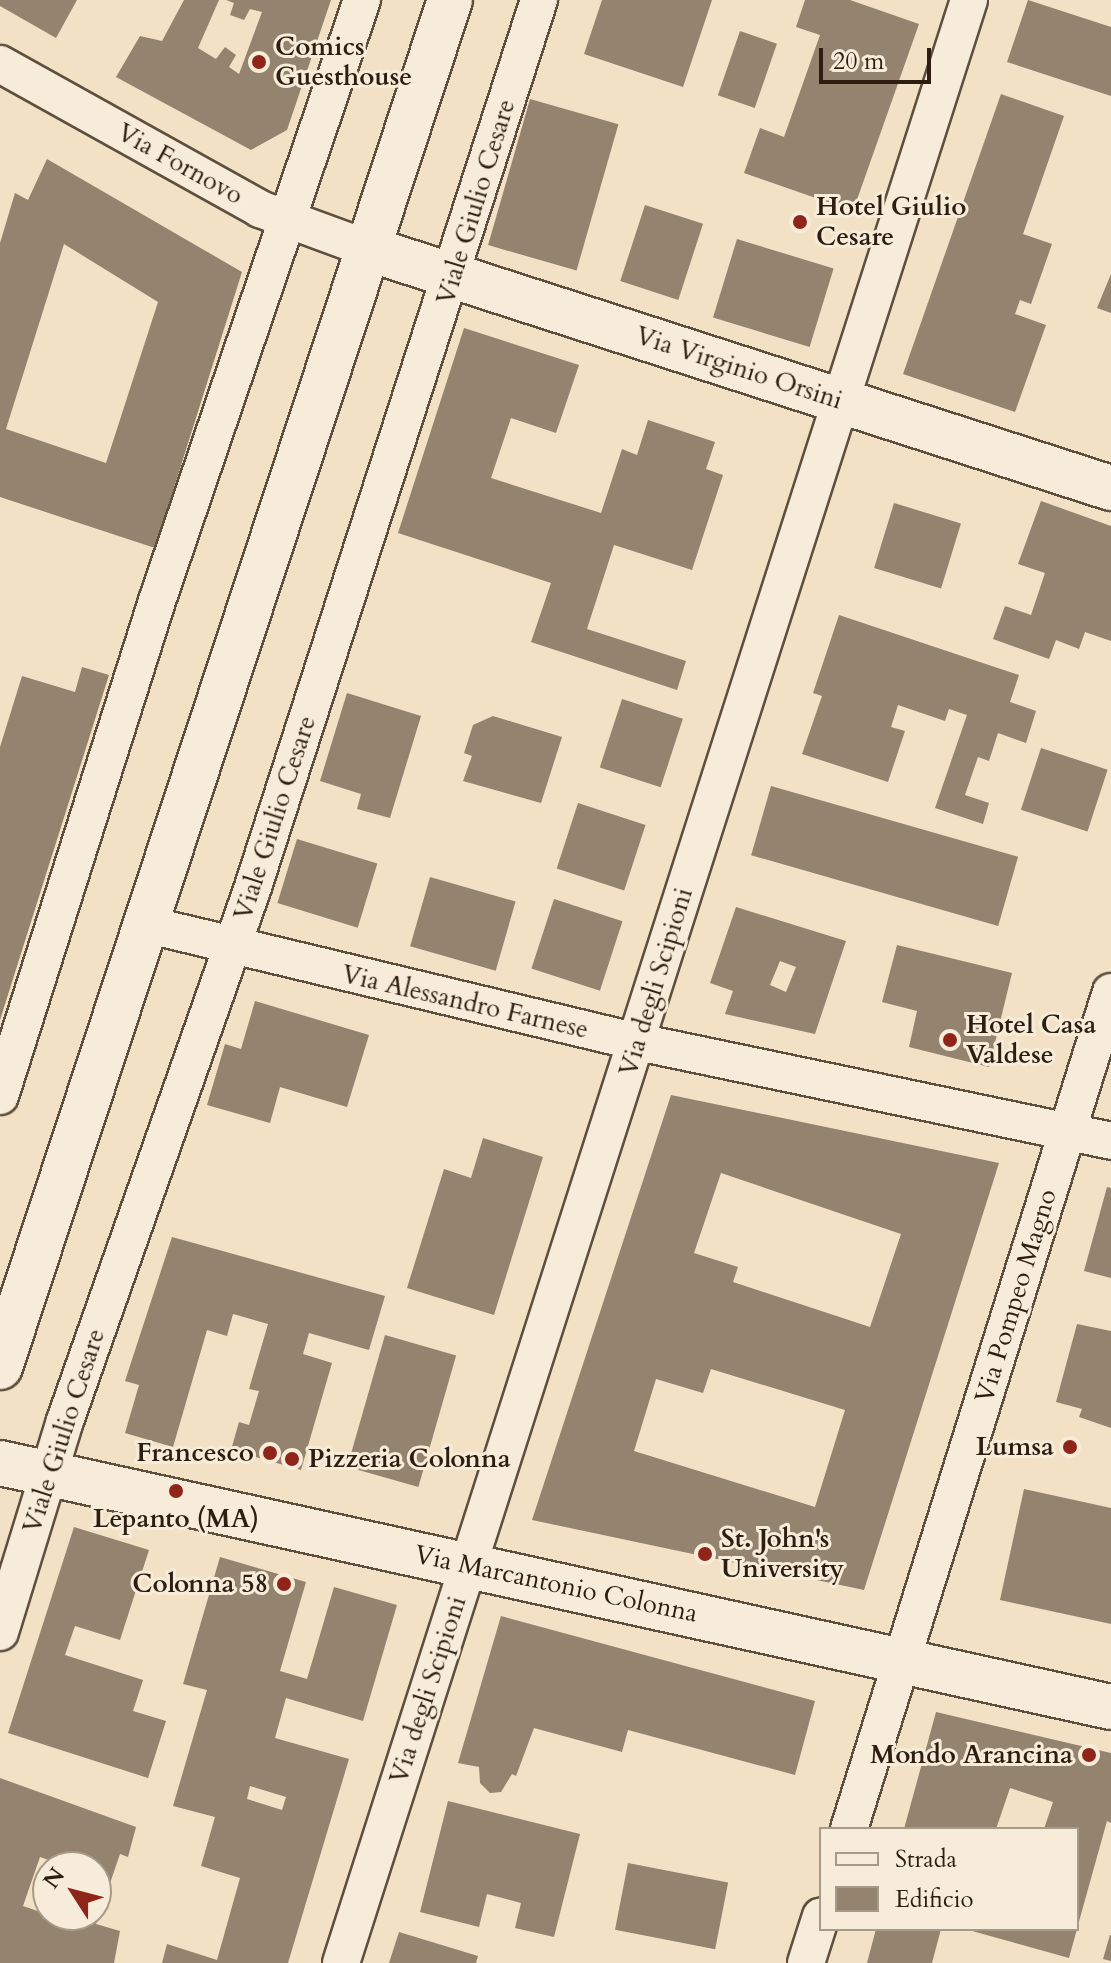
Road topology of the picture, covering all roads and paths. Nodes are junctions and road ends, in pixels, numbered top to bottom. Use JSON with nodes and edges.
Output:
{"nodes":[{"id":1,"x":362,"y":0,"type":"edge"},
{"id":2,"x":450,"y":0,"type":"edge"},
{"id":3,"x":539,"y":0,"type":"edge"},
{"id":4,"x":969,"y":0,"type":"edge"},
{"id":5,"x":0,"y":64,"type":"edge"},
{"id":6,"x":286,"y":220,"type":"junction"},
{"id":7,"x":366,"y":248,"type":"junction"},
{"id":8,"x":453,"y":277,"type":"junction"},
{"id":9,"x":842,"y":401,"type":"junction"},
{"id":10,"x":1111,"y":488,"type":"edge"},
{"id":11,"x":149,"y":925,"type":"junction"},
{"id":12,"x":232,"y":948,"type":"junction"},
{"id":13,"x":1111,"y":992,"type":"edge"},
{"id":14,"x":638,"y":1042,"type":"junction"},
{"id":15,"x":0,"y":1096,"type":"edge"},
{"id":16,"x":1067,"y":1131,"type":"junction"},
{"id":17,"x":1111,"y":1141,"type":"edge"},
{"id":18,"x":0,"y":1367,"type":"edge"},
{"id":19,"x":0,"y":1463,"type":"edge"},
{"id":20,"x":48,"y":1474,"type":"junction"},
{"id":21,"x":468,"y":1564,"type":"junction"},
{"id":22,"x":0,"y":1632,"type":"edge"},
{"id":23,"x":902,"y":1660,"type":"junction"},
{"id":24,"x":1111,"y":1707,"type":"edge"},
{"id":25,"x":850,"y":1827,"type":"edge"},
{"id":26,"x":819,"y":1922,"type":"edge"},
{"id":27,"x":341,"y":1963,"type":"edge"},
{"id":28,"x":806,"y":1963,"type":"edge"}],
"edges":[{"from":1,"to":6,"type":"street"},
{"from":2,"to":7,"type":"street"},
{"from":3,"to":8,"type":"street","name":"Viale Giulio Cesare"},
{"from":4,"to":9,"type":"street","name":"Via degli Scipioni"},
{"from":5,"to":6,"type":"street","name":"Via Fornovo"},
{"from":6,"to":7,"type":"street","name":"Via Fornovo"},
{"from":6,"to":15,"type":"street"},
{"from":7,"to":8,"type":"street","name":"Via Virginio Orsini"},
{"from":7,"to":11,"type":"street"},
{"from":8,"to":9,"type":"street","name":"Via Virginio Orsini"},
{"from":8,"to":12,"type":"street","name":"Viale Giulio Cesare"},
{"from":9,"to":10,"type":"street","name":"Via Virginio Orsini"},
{"from":9,"to":14,"type":"street","name":"Via degli Scipioni"},
{"from":11,"to":12,"type":"street","name":"Via Alessandro Farnese"},
{"from":11,"to":18,"type":"street"},
{"from":12,"to":14,"type":"street","name":"Via Alessandro Farnese"},
{"from":12,"to":20,"type":"street","name":"Viale Giulio Cesare"},
{"from":13,"to":16,"type":"street","name":"Via Pompeo Magno"},
{"from":14,"to":16,"type":"street","name":"Via Alessandro Farnese"},
{"from":14,"to":21,"type":"street","name":"Via degli Scipioni"},
{"from":16,"to":17,"type":"street","name":"Via Alessandro Farnese"},
{"from":16,"to":23,"type":"street","name":"Via Pompeo Magno"},
{"from":19,"to":20,"type":"street","name":"Via Marcantonio Colonna"},
{"from":20,"to":21,"type":"street","name":"Via Marcantonio Colonna"},
{"from":20,"to":22,"type":"street","name":"Viale Giulio Cesare"},
{"from":21,"to":23,"type":"street","name":"Via Marcantonio Colonna"},
{"from":21,"to":27,"type":"street","name":"Via degli Scipioni"},
{"from":23,"to":24,"type":"street","name":"Via Marcantonio Colonna"},
{"from":23,"to":25,"type":"street","name":"Via Pompeo Magno"},
{"from":26,"to":28,"type":"street"}]}
